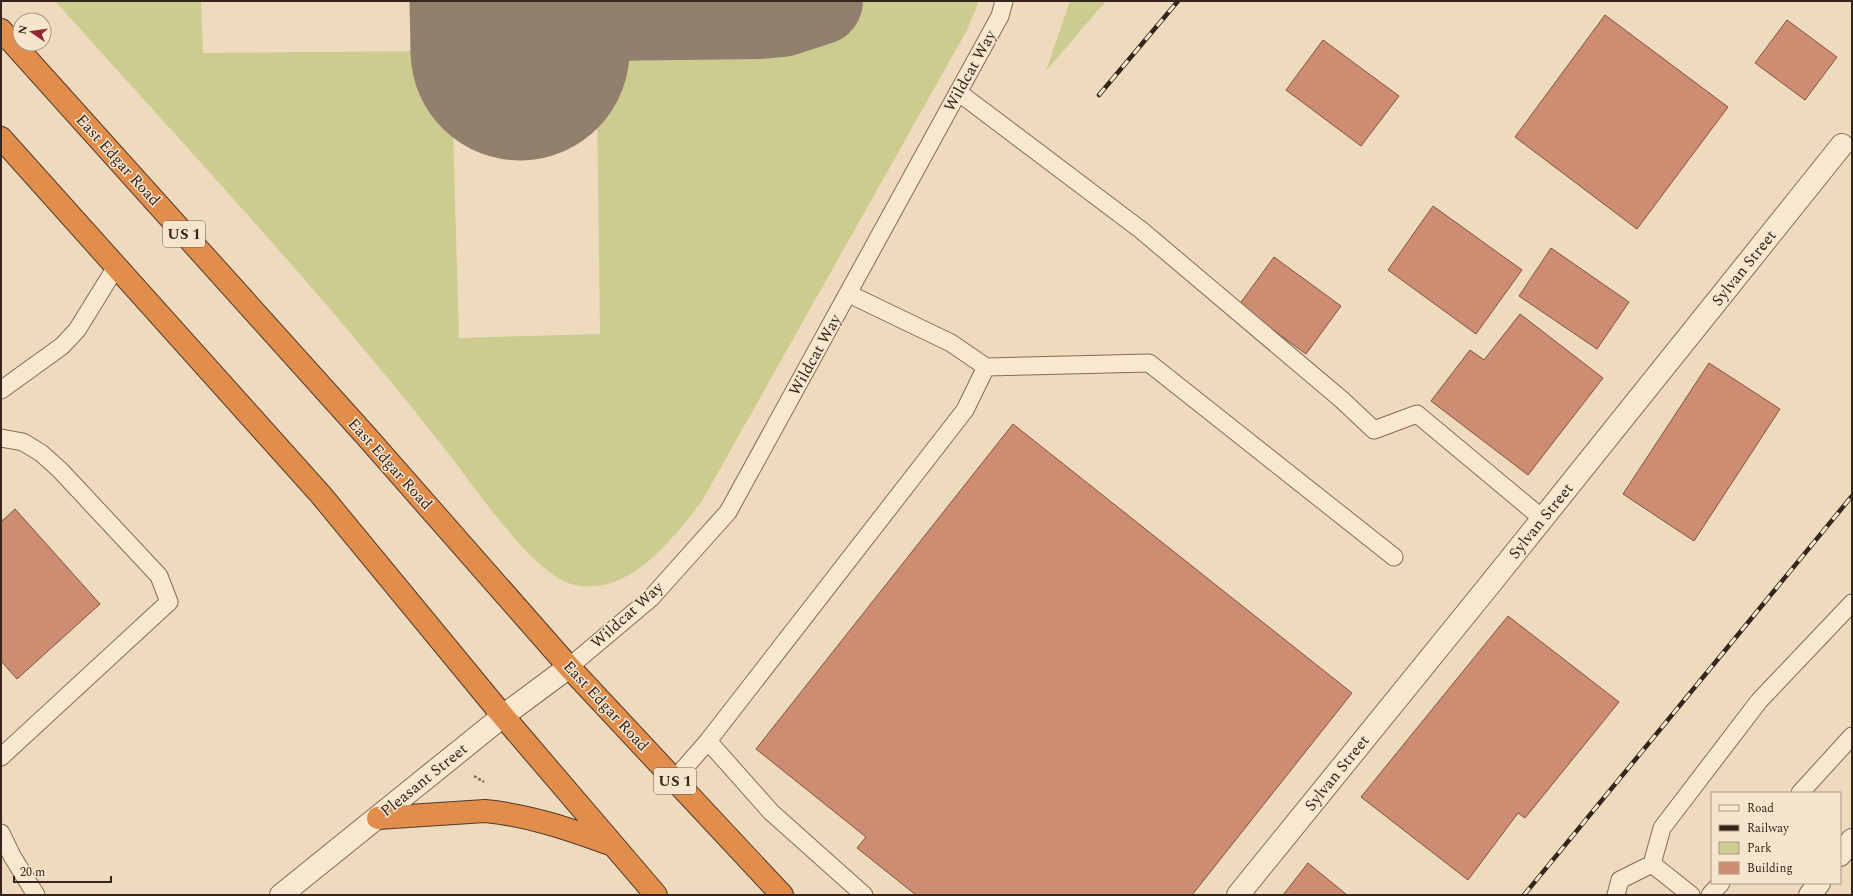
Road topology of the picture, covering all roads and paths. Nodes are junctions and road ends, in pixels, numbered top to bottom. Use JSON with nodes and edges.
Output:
{"nodes":[{"id":1,"x":1004,"y":1,"type":"edge"},
{"id":2,"x":1,"y":30,"type":"edge"},
{"id":3,"x":958,"y":92,"type":"junction"},
{"id":4,"x":1,"y":138,"type":"edge"},
{"id":5,"x":1842,"y":145,"type":"dead end"},
{"id":6,"x":116,"y":266,"type":"junction"},
{"id":7,"x":849,"y":294,"type":"junction"},
{"id":8,"x":986,"y":368,"type":"junction"},
{"id":9,"x":1,"y":390,"type":"edge"},
{"id":10,"x":1,"y":438,"type":"edge"},
{"id":11,"x":1543,"y":519,"type":"junction"},
{"id":12,"x":1394,"y":557,"type":"dead end"},
{"id":13,"x":1852,"y":603,"type":"edge"},
{"id":14,"x":569,"y":666,"type":"junction"},
{"id":15,"x":502,"y":716,"type":"junction"},
{"id":16,"x":1852,"y":736,"type":"edge"},
{"id":17,"x":708,"y":741,"type":"junction"},
{"id":18,"x":1,"y":757,"type":"edge"},
{"id":19,"x":674,"y":780,"type":"junction"},
{"id":20,"x":1801,"y":792,"type":"edge"},
{"id":21,"x":378,"y":818,"type":"junction"},
{"id":22,"x":1,"y":833,"type":"edge"},
{"id":23,"x":1852,"y":840,"type":"edge"},
{"id":24,"x":611,"y":844,"type":"junction"},
{"id":25,"x":1841,"y":854,"type":"edge"},
{"id":26,"x":1652,"y":864,"type":"junction"},
{"id":27,"x":1720,"y":884,"type":"edge"},
{"id":28,"x":1818,"y":884,"type":"edge"},
{"id":29,"x":36,"y":895,"type":"edge"},
{"id":30,"x":281,"y":895,"type":"edge"},
{"id":31,"x":656,"y":895,"type":"edge"},
{"id":32,"x":782,"y":895,"type":"edge"},
{"id":33,"x":864,"y":895,"type":"edge"},
{"id":34,"x":1238,"y":895,"type":"edge"},
{"id":35,"x":1616,"y":895,"type":"edge"},
{"id":36,"x":1691,"y":895,"type":"edge"},
{"id":37,"x":1710,"y":895,"type":"edge"},
{"id":38,"x":1810,"y":895,"type":"edge"}],
"edges":[{"from":1,"to":3,"type":"lane","name":"Wildcat Way"},
{"from":2,"to":14,"type":"highway","name":"East Edgar Road","number":"US 1"},
{"from":3,"to":7,"type":"lane","name":"Wildcat Way"},
{"from":3,"to":11,"type":"lane"},
{"from":4,"to":6,"type":"highway"},
{"from":5,"to":11,"type":"street","name":"Sylvan Street"},
{"from":6,"to":9,"type":"lane"},
{"from":6,"to":15,"type":"highway"},
{"from":7,"to":8,"type":"lane"},
{"from":7,"to":14,"type":"lane","name":"Wildcat Way"},
{"from":8,"to":12,"type":"lane"},
{"from":8,"to":17,"type":"lane"},
{"from":10,"to":18,"type":"lane"},
{"from":11,"to":34,"type":"street","name":"Sylvan Street"},
{"from":13,"to":26,"type":"lane"},
{"from":14,"to":15,"type":"street","name":"Pleasant Street"},
{"from":14,"to":19,"type":"highway","name":"East Edgar Road","number":"US 1"},
{"from":15,"to":21,"type":"street","name":"Pleasant Street"},
{"from":15,"to":24,"type":"highway"},
{"from":16,"to":20,"type":"lane"},
{"from":17,"to":19,"type":"lane"},
{"from":17,"to":33,"type":"lane"},
{"from":19,"to":32,"type":"highway","name":"East Edgar Road","number":"US 1"},
{"from":21,"to":24,"type":"highway"},
{"from":21,"to":30,"type":"street","name":"Pleasant Street"},
{"from":22,"to":29,"type":"lane"},
{"from":23,"to":25,"type":"street"},
{"from":24,"to":31,"type":"highway"},
{"from":26,"to":35,"type":"lane"},
{"from":26,"to":36,"type":"lane"},
{"from":27,"to":37,"type":"lane"},
{"from":28,"to":38,"type":"street"}]}
